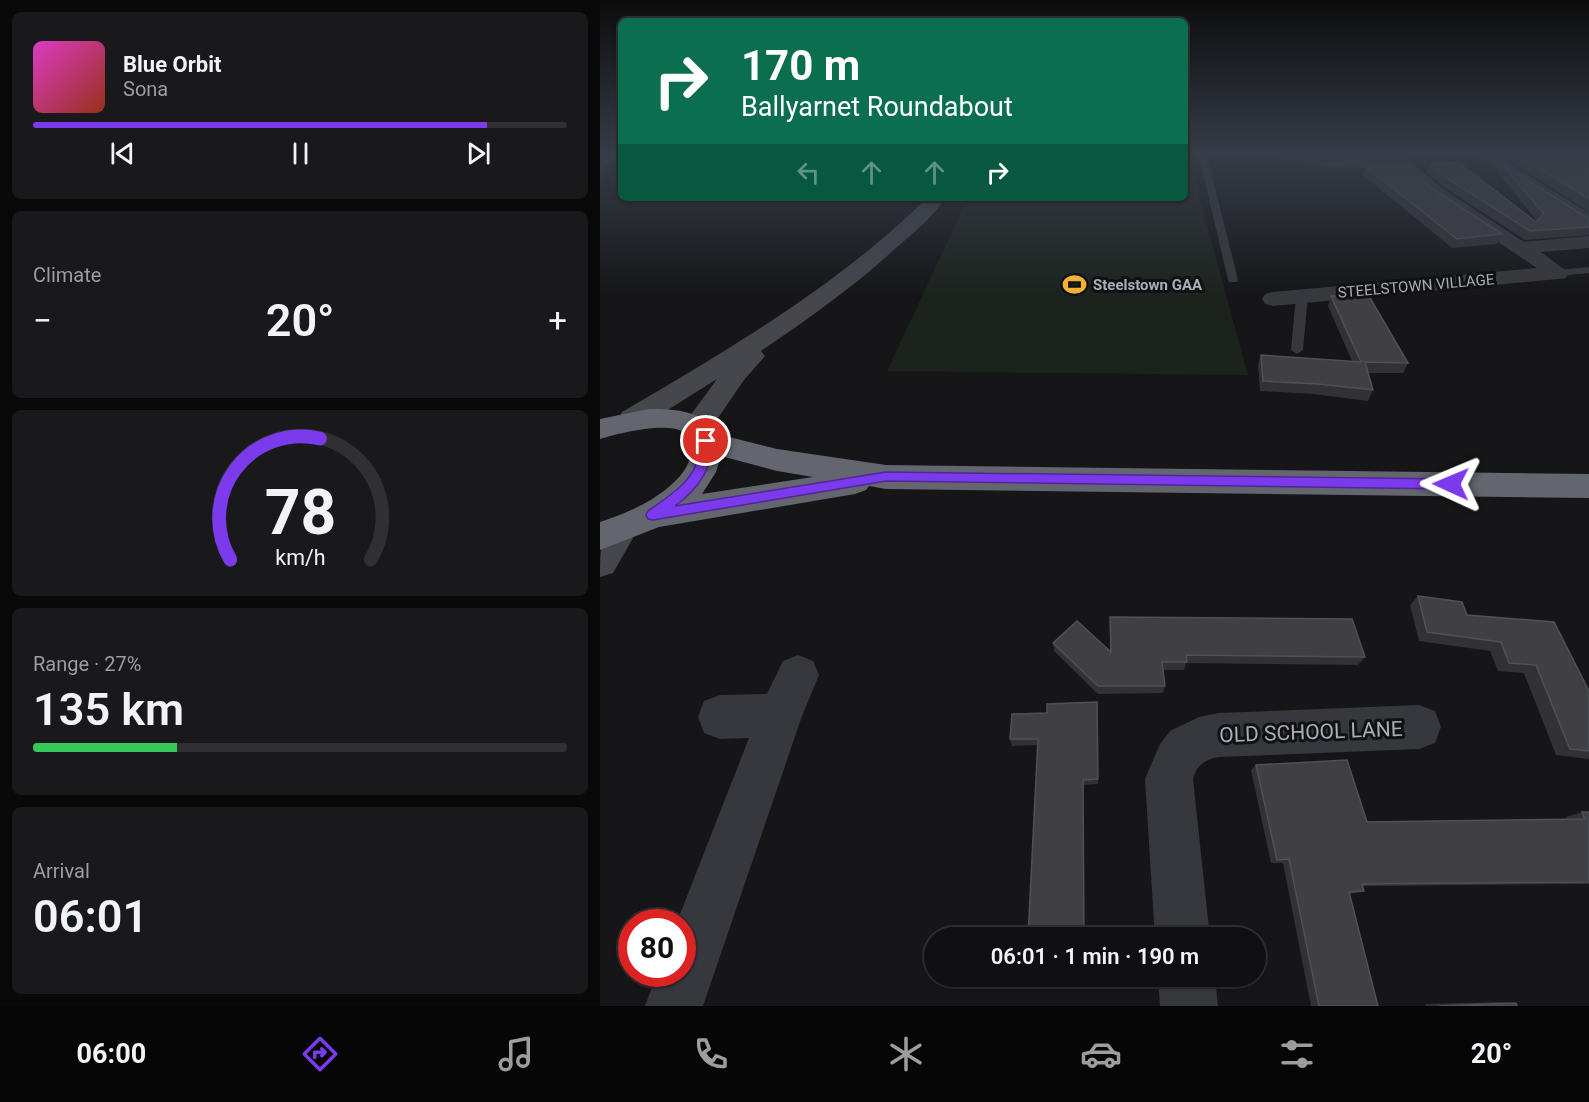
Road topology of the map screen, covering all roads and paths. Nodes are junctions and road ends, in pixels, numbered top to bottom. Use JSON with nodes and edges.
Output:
{"nodes":[{"id":1,"x":933,"y":202,"type":"edge"},
{"id":2,"x":1214,"y":202,"type":"edge"},
{"id":3,"x":1451,"y":202,"type":"edge"},
{"id":4,"x":1559,"y":202,"type":"edge"},
{"id":5,"x":1589,"y":221,"type":"edge"},
{"id":6,"x":1589,"y":242,"type":"edge"},
{"id":7,"x":1524,"y":248,"type":"junction"},
{"id":8,"x":1589,"y":270,"type":"edge"},
{"id":9,"x":1558,"y":273,"type":"junction"},
{"id":10,"x":1233,"y":280,"type":"dead end"},
{"id":11,"x":1302,"y":296,"type":"junction"},
{"id":12,"x":1273,"y":299,"type":"dead end"},
{"id":13,"x":781,"y":327,"type":"junction"},
{"id":14,"x":1297,"y":350,"type":"dead end"},
{"id":15,"x":632,"y":419,"type":"junction"},
{"id":16,"x":600,"y":429,"type":"edge"},
{"id":17,"x":702,"y":434,"type":"junction"},
{"id":18,"x":886,"y":477,"type":"junction"},
{"id":19,"x":1589,"y":486,"type":"edge"},
{"id":20,"x":653,"y":515,"type":"junction"},
{"id":21,"x":610,"y":534,"type":"edge"},
{"id":22,"x":600,"y":562,"type":"edge"},
{"id":23,"x":720,"y":717,"type":"dead end"},
{"id":24,"x":1419,"y":727,"type":"dead end"},
{"id":25,"x":1182,"y":927,"type":"edge"},
{"id":26,"x":1187,"y":987,"type":"edge"},
{"id":27,"x":674,"y":1006,"type":"edge"},
{"id":28,"x":1189,"y":1006,"type":"edge"}],
"edges":[{"from":1,"to":13,"type":"street"},
{"from":2,"to":10,"type":"lane"},
{"from":3,"to":7,"type":"street"},
{"from":4,"to":5,"type":"street"},
{"from":6,"to":7,"type":"street"},
{"from":7,"to":9,"type":"street"},
{"from":8,"to":9,"type":"lane"},
{"from":9,"to":11,"type":"street","name":"STEELSTOWN VILLAGE"},
{"from":11,"to":12,"type":"street","name":"STEELSTOWN VILLAGE"},
{"from":11,"to":14,"type":"lane"},
{"from":13,"to":15,"type":"street"},
{"from":13,"to":17,"type":"street"},
{"from":15,"to":16,"type":"highway"},
{"from":15,"to":17,"type":"highway"},
{"from":17,"to":18,"type":"highway"},
{"from":17,"to":20,"type":"highway"},
{"from":18,"to":19,"type":"highway"},
{"from":18,"to":20,"type":"highway"},
{"from":20,"to":21,"type":"highway"},
{"from":21,"to":22,"type":"street"},
{"from":23,"to":27,"type":"street"},
{"from":24,"to":25,"type":"street","name":"OLD SCHOOL LANE"},
{"from":26,"to":28,"type":"street"}]}
